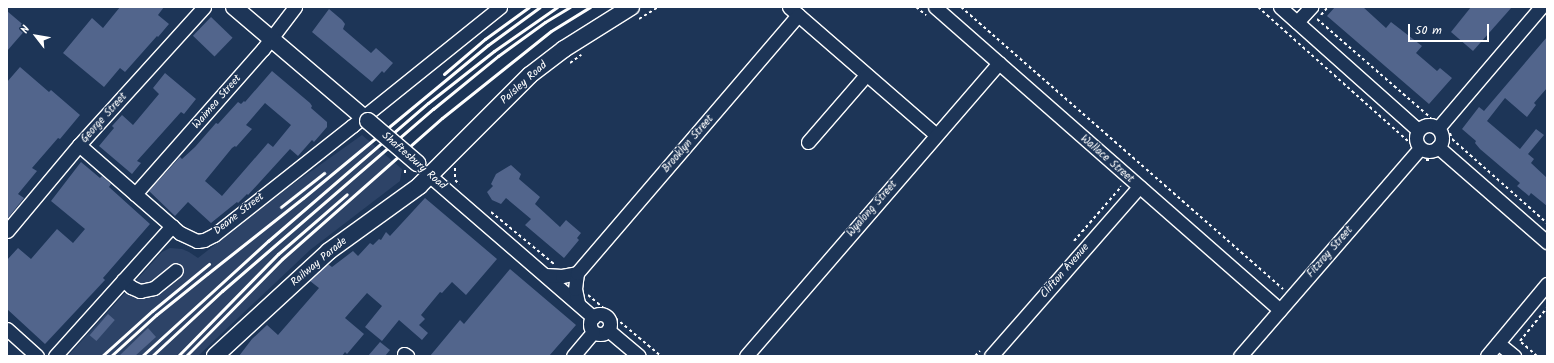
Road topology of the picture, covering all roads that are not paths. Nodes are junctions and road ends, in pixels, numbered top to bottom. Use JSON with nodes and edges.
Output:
{"nodes":[{"id":1,"x":204,"y":7,"type":"edge"},
{"id":2,"x":234,"y":7,"type":"edge"},
{"id":3,"x":295,"y":7,"type":"edge"},
{"id":4,"x":500,"y":7,"type":"edge"},
{"id":5,"x":935,"y":7,"type":"edge"},
{"id":6,"x":1280,"y":7,"type":"edge"},
{"id":7,"x":1311,"y":7,"type":"edge"},
{"id":8,"x":1541,"y":7,"type":"edge"},
{"id":9,"x":793,"y":11,"type":"edge"},
{"id":10,"x":634,"y":13,"type":"edge"},
{"id":11,"x":1297,"y":22,"type":"junction"},
{"id":12,"x":271,"y":38,"type":"junction"},
{"id":13,"x":999,"y":63,"type":"junction"},
{"id":14,"x":866,"y":75,"type":"junction"},
{"id":15,"x":366,"y":119,"type":"junction"},
{"id":16,"x":1418,"y":130,"type":"junction"},
{"id":17,"x":1444,"y":130,"type":"junction"},
{"id":18,"x":936,"y":135,"type":"junction"},
{"id":19,"x":808,"y":142,"type":"dead end"},
{"id":20,"x":79,"y":145,"type":"junction"},
{"id":21,"x":1438,"y":147,"type":"junction"},
{"id":22,"x":1424,"y":154,"type":"junction"},
{"id":23,"x":430,"y":176,"type":"junction"},
{"id":24,"x":1139,"y":187,"type":"junction"},
{"id":25,"x":136,"y":194,"type":"junction"},
{"id":26,"x":172,"y":226,"type":"junction"},
{"id":27,"x":7,"y":231,"type":"edge"},
{"id":28,"x":1547,"y":242,"type":"edge"},
{"id":29,"x":176,"y":270,"type":"dead end"},
{"id":30,"x":577,"y":273,"type":"junction"},
{"id":31,"x":545,"y":275,"type":"junction"},
{"id":32,"x":123,"y":280,"type":"junction"},
{"id":33,"x":1547,"y":284,"type":"edge"},
{"id":34,"x":578,"y":303,"type":"junction"},
{"id":35,"x":1280,"y":310,"type":"junction"},
{"id":36,"x":593,"y":317,"type":"junction"},
{"id":37,"x":7,"y":329,"type":"edge"},
{"id":38,"x":608,"y":330,"type":"junction"},
{"id":39,"x":593,"y":332,"type":"junction"},
{"id":40,"x":1498,"y":343,"type":"junction"},
{"id":41,"x":986,"y":352,"type":"edge"},
{"id":42,"x":37,"y":356,"type":"edge"},
{"id":43,"x":55,"y":356,"type":"edge"},
{"id":44,"x":215,"y":356,"type":"edge"},
{"id":45,"x":573,"y":356,"type":"edge"},
{"id":46,"x":638,"y":356,"type":"edge"},
{"id":47,"x":746,"y":356,"type":"edge"},
{"id":48,"x":1240,"y":356,"type":"edge"},
{"id":49,"x":1488,"y":356,"type":"edge"},
{"id":50,"x":1514,"y":356,"type":"edge"}],
"edges":[{"from":1,"to":20,"type":"street","name":"George Street"},
{"from":2,"to":12,"type":"main road","name":"Shaftesbury Road"},
{"from":3,"to":12,"type":"street","name":"Waimea Street"},
{"from":4,"to":15,"type":"street"},
{"from":5,"to":13,"type":"street","name":"Wallace Street"},
{"from":6,"to":11,"type":"street"},
{"from":7,"to":11,"type":"street"},
{"from":8,"to":17,"type":"street"},
{"from":9,"to":14,"type":"street"},
{"from":9,"to":30,"type":"street","name":"Brooklyn Street"},
{"from":10,"to":23,"type":"main road","name":"Paisley Road"},
{"from":11,"to":16,"type":"street"},
{"from":12,"to":15,"type":"main road","name":"Shaftesbury Road"},
{"from":12,"to":25,"type":"street","name":"Waimea Street"},
{"from":13,"to":18,"type":"street","name":"Wyalong Street"},
{"from":13,"to":24,"type":"street","name":"Wallace Street"},
{"from":14,"to":18,"type":"street"},
{"from":14,"to":19,"type":"street"},
{"from":15,"to":23,"type":"main road","name":"Shaftesbury Road","bridge":true},
{"from":15,"to":26,"type":"street","name":"Deane Street"},
{"from":16,"to":17,"type":"street"},
{"from":16,"to":22,"type":"street"},
{"from":17,"to":21,"type":"street"},
{"from":18,"to":47,"type":"street","name":"Wyalong Street"},
{"from":20,"to":25,"type":"street"},
{"from":20,"to":27,"type":"street","name":"George Street"},
{"from":21,"to":22,"type":"street"},
{"from":21,"to":28,"type":"street"},
{"from":22,"to":35,"type":"street","name":"Fitzroy Street"},
{"from":23,"to":31,"type":"street","name":"Shaftesbury Road"},
{"from":23,"to":44,"type":"main road","name":"Railway Parade"},
{"from":24,"to":35,"type":"street","name":"Wallace Street"},
{"from":24,"to":41,"type":"street","name":"Clifton Avenue"},
{"from":25,"to":26,"type":"street"},
{"from":26,"to":32,"type":"street"},
{"from":29,"to":32,"type":"street"},
{"from":30,"to":31,"type":"street"},
{"from":30,"to":34,"type":"street"},
{"from":31,"to":34,"type":"street","name":"Shaftesbury Road"},
{"from":32,"to":43,"type":"street"},
{"from":33,"to":40,"type":"street"},
{"from":34,"to":36,"type":"street","name":"Shaftesbury Road"},
{"from":35,"to":48,"type":"street","name":"Fitzroy Street"},
{"from":36,"to":38,"type":"street"},
{"from":36,"to":39,"type":"street"},
{"from":37,"to":42,"type":"street"},
{"from":38,"to":39,"type":"street"},
{"from":38,"to":46,"type":"street"},
{"from":39,"to":45,"type":"street"},
{"from":40,"to":49,"type":"street"},
{"from":40,"to":50,"type":"street"}]}
